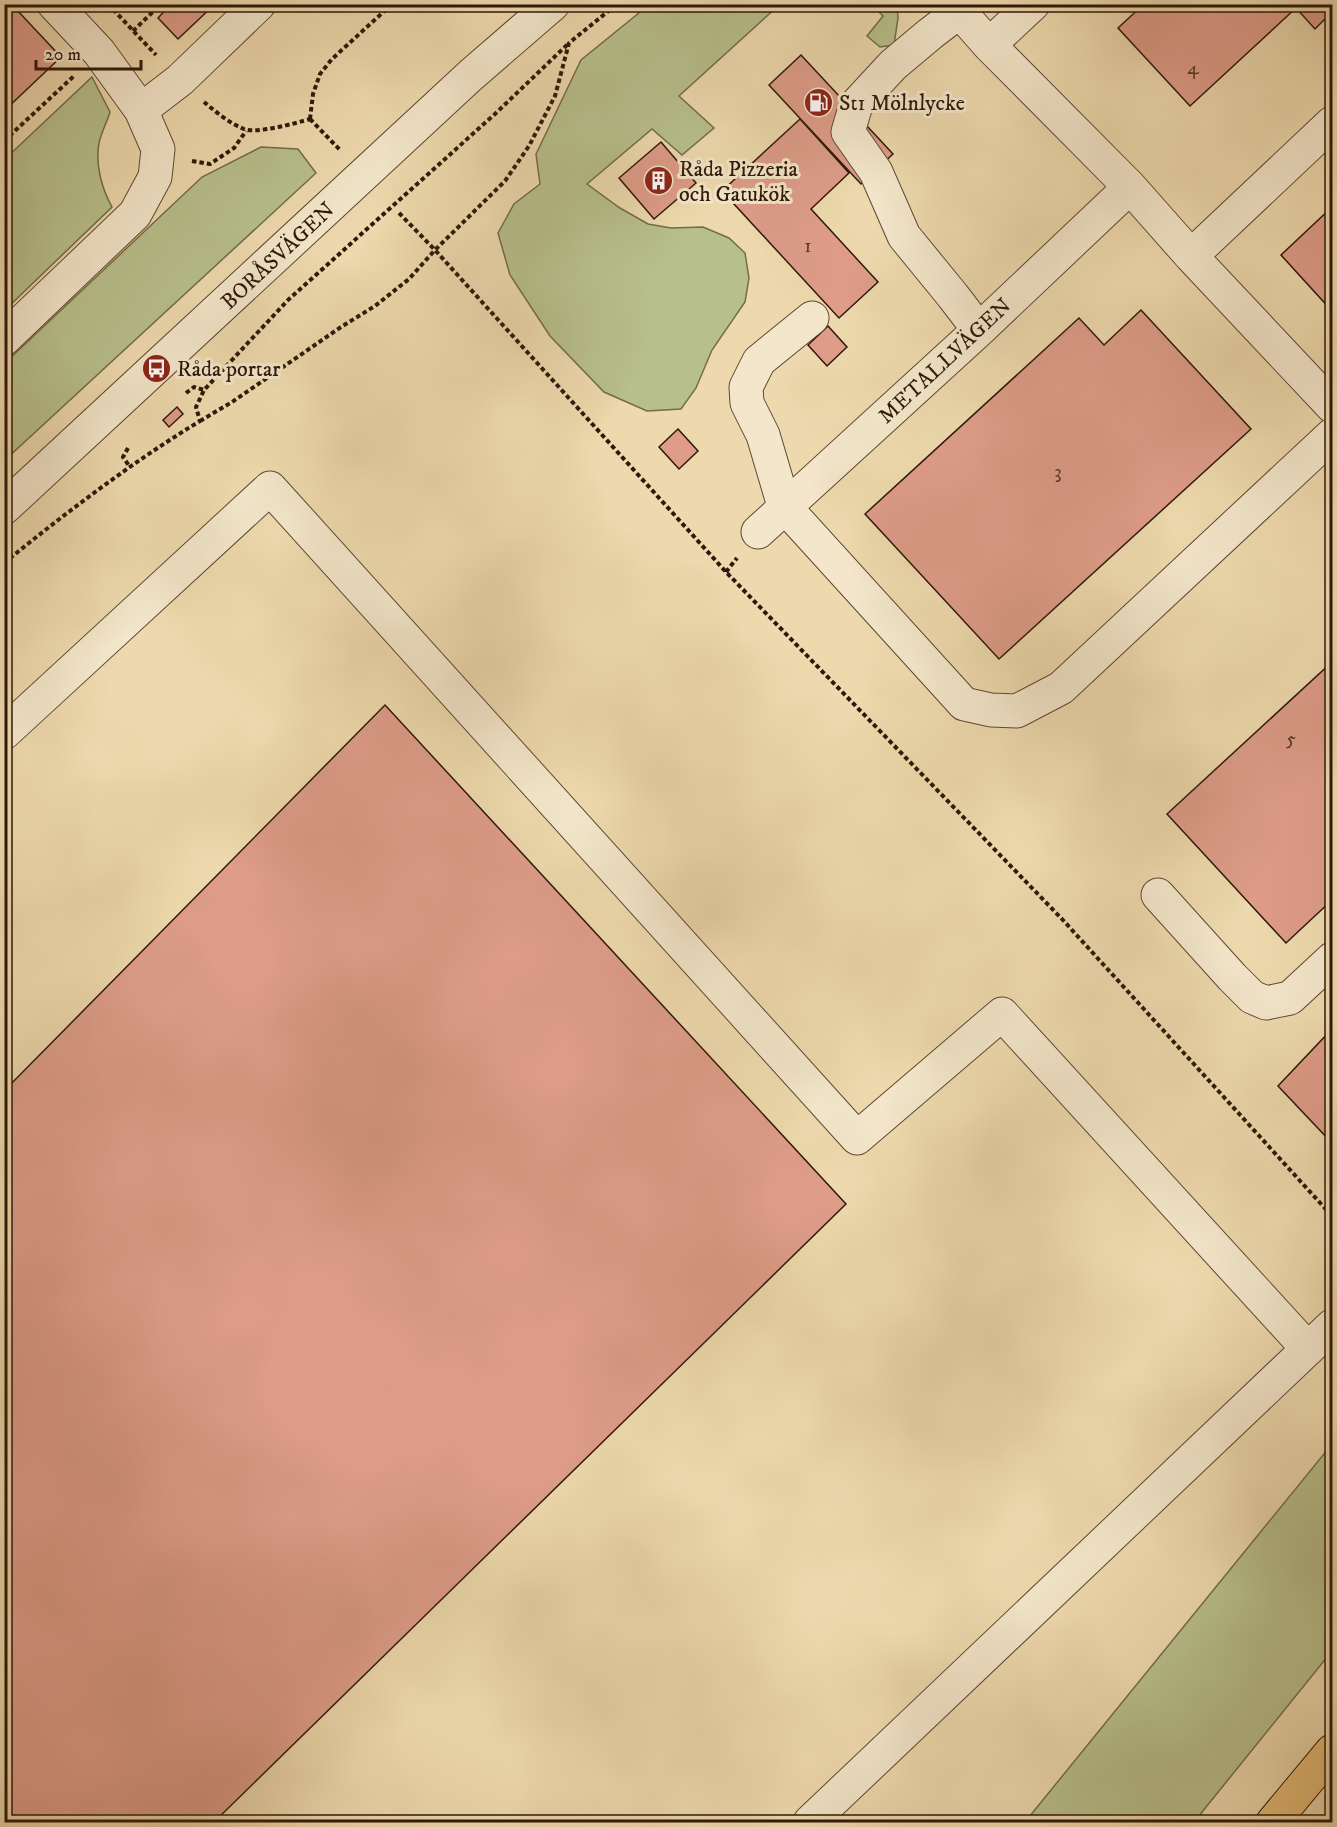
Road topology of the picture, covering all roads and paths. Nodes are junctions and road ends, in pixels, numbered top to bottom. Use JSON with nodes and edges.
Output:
{"nodes":[{"id":1,"x":54,"y":4,"type":"edge"},
{"id":2,"x":161,"y":4,"type":"edge"},
{"id":3,"x":259,"y":4,"type":"edge"},
{"id":4,"x":392,"y":4,"type":"edge"},
{"id":5,"x":553,"y":4,"type":"edge"},
{"id":6,"x":617,"y":4,"type":"edge"},
{"id":7,"x":1033,"y":4,"type":"edge"},
{"id":8,"x":956,"y":8,"type":"edge"},
{"id":9,"x":570,"y":43,"type":"junction"},
{"id":10,"x":989,"y":45,"type":"junction"},
{"id":11,"x":99,"y":52,"type":"junction"},
{"id":12,"x":141,"y":110,"type":"junction"},
{"id":13,"x":310,"y":119,"type":"junction"},
{"id":14,"x":1332,"y":123,"type":"edge"},
{"id":15,"x":4,"y":141,"type":"edge"},
{"id":16,"x":158,"y":148,"type":"junction"},
{"id":17,"x":346,"y":157,"type":"dead end"},
{"id":18,"x":1130,"y":187,"type":"junction"},
{"id":19,"x":399,"y":213,"type":"dead end"},
{"id":20,"x":435,"y":250,"type":"junction"},
{"id":21,"x":1191,"y":256,"type":"junction"},
{"id":22,"x":812,"y":318,"type":"dead end"},
{"id":23,"x":979,"y":330,"type":"junction"},
{"id":24,"x":4,"y":339,"type":"edge"},
{"id":25,"x":204,"y":390,"type":"junction"},
{"id":26,"x":186,"y":393,"type":"dead end"},
{"id":27,"x":1332,"y":406,"type":"edge"},
{"id":28,"x":200,"y":421,"type":"junction"},
{"id":29,"x":1332,"y":435,"type":"edge"},
{"id":30,"x":128,"y":448,"type":"dead end"},
{"id":31,"x":130,"y":467,"type":"junction"},
{"id":32,"x":784,"y":506,"type":"junction"},
{"id":33,"x":4,"y":508,"type":"edge"},
{"id":34,"x":758,"y":532,"type":"dead end"},
{"id":35,"x":4,"y":563,"type":"edge"},
{"id":36,"x":4,"y":733,"type":"edge"},
{"id":37,"x":1158,"y":895,"type":"dead end"},
{"id":38,"x":1332,"y":959,"type":"edge"},
{"id":39,"x":1332,"y":1216,"type":"edge"},
{"id":40,"x":1332,"y":1326,"type":"edge"},
{"id":41,"x":1308,"y":1349,"type":"junction"},
{"id":42,"x":1332,"y":1751,"type":"edge"},
{"id":43,"x":810,"y":1822,"type":"edge"},
{"id":44,"x":1273,"y":1822,"type":"edge"}],
"edges":[{"from":1,"to":11,"type":"street"},
{"from":2,"to":11,"type":"path"},
{"from":3,"to":12,"type":"street"},
{"from":4,"to":13,"type":"path"},
{"from":5,"to":33,"type":"street","name":"BORÅSVÄGEN"},
{"from":6,"to":9,"type":"path"},
{"from":7,"to":10,"type":"street"},
{"from":8,"to":10,"type":"street"},
{"from":8,"to":23,"type":"street"},
{"from":9,"to":20,"type":"path"},
{"from":9,"to":25,"type":"path"},
{"from":10,"to":18,"type":"street"},
{"from":11,"to":12,"type":"street"},
{"from":11,"to":15,"type":"path"},
{"from":12,"to":16,"type":"street"},
{"from":13,"to":16,"type":"path"},
{"from":13,"to":17,"type":"path"},
{"from":14,"to":21,"type":"street"},
{"from":16,"to":24,"type":"street"},
{"from":18,"to":21,"type":"street"},
{"from":18,"to":23,"type":"street","name":"METALLVÄGEN"},
{"from":19,"to":20,"type":"path"},
{"from":20,"to":28,"type":"path"},
{"from":20,"to":39,"type":"path"},
{"from":21,"to":27,"type":"street"},
{"from":22,"to":32,"type":"street"},
{"from":23,"to":32,"type":"street","name":"METALLVÄGEN"},
{"from":25,"to":26,"type":"path"},
{"from":25,"to":28,"type":"path"},
{"from":28,"to":31,"type":"path"},
{"from":29,"to":32,"type":"street"},
{"from":30,"to":31,"type":"path"},
{"from":31,"to":35,"type":"path"},
{"from":32,"to":34,"type":"street","name":"METALLVÄGEN"},
{"from":36,"to":41,"type":"street"},
{"from":37,"to":38,"type":"street"},
{"from":40,"to":41,"type":"street"},
{"from":41,"to":43,"type":"street"},
{"from":42,"to":44,"type":"highway"}]}
